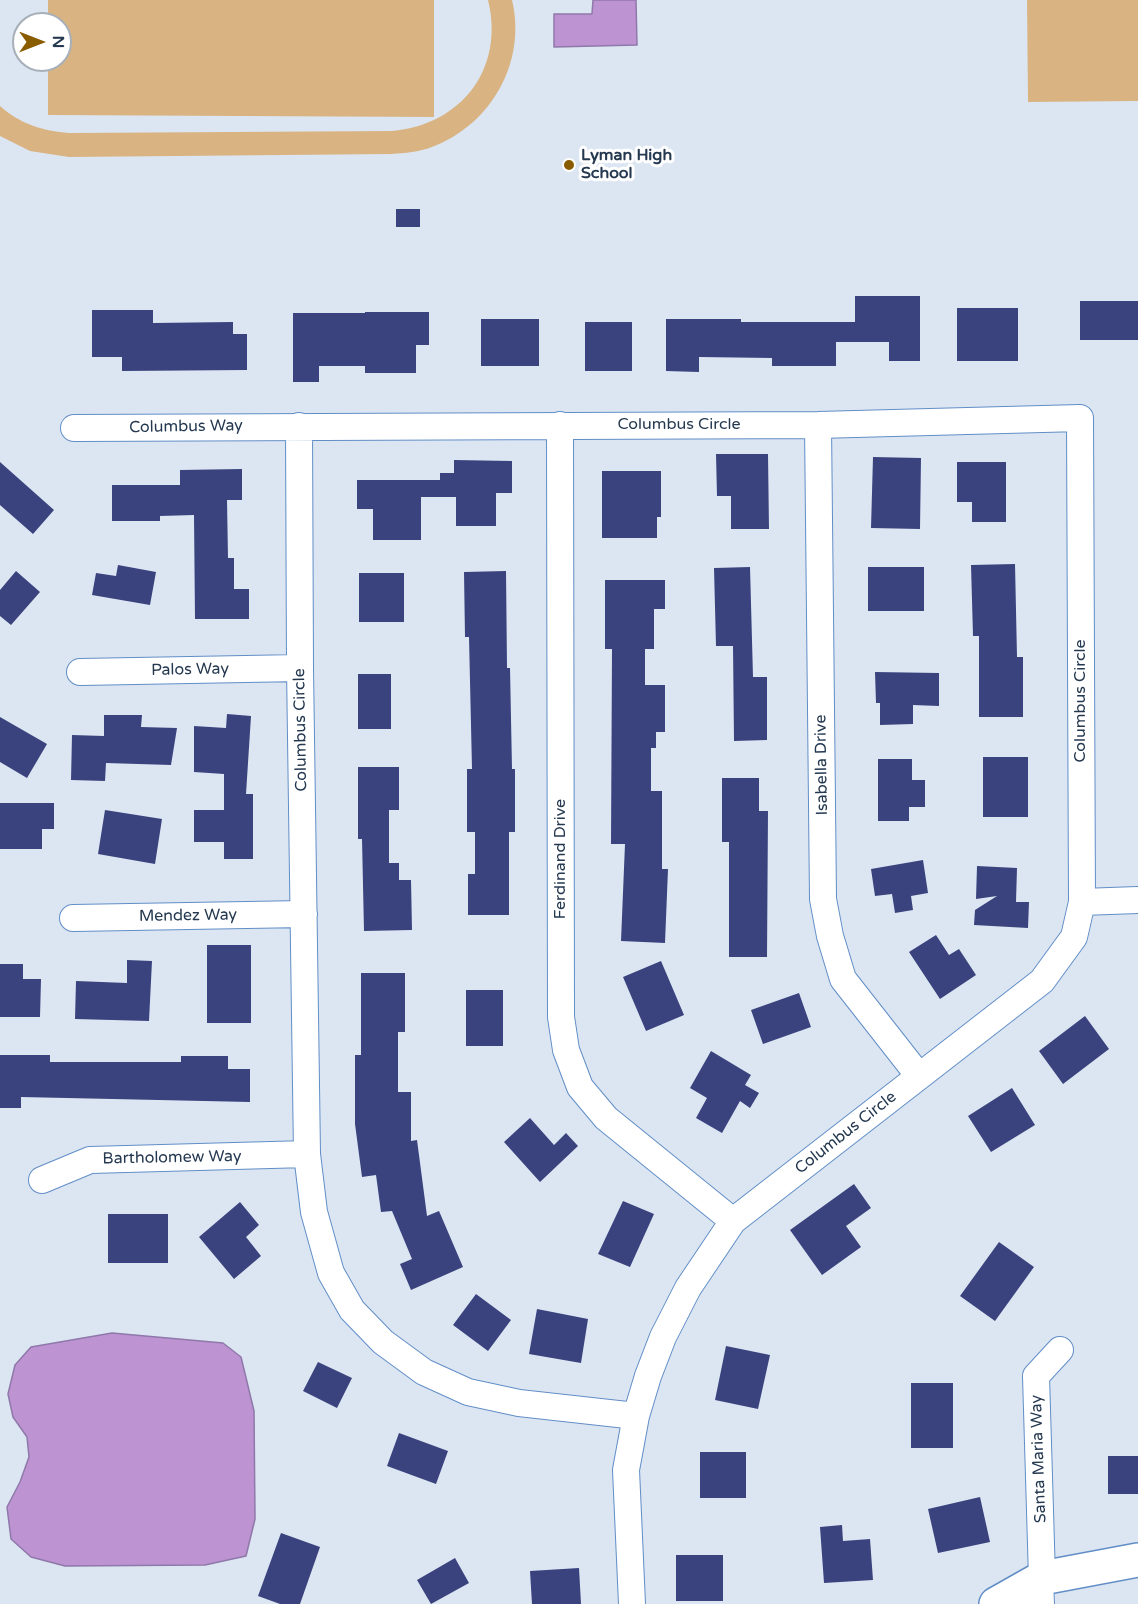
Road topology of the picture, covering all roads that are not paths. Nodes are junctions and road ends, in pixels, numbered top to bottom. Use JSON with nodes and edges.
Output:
{"nodes":[{"id":1,"x":560,"y":425,"type":"junction"},
{"id":2,"x":818,"y":425,"type":"junction"},
{"id":3,"x":299,"y":426,"type":"junction"},
{"id":4,"x":74,"y":428,"type":"dead end"},
{"id":5,"x":300,"y":668,"type":"junction"},
{"id":6,"x":80,"y":672,"type":"dead end"},
{"id":7,"x":1138,"y":900,"type":"edge"},
{"id":8,"x":1082,"y":902,"type":"junction"},
{"id":9,"x":304,"y":914,"type":"junction"},
{"id":10,"x":73,"y":918,"type":"dead end"},
{"id":11,"x":919,"y":1076,"type":"junction"},
{"id":12,"x":307,"y":1154,"type":"junction"},
{"id":13,"x":42,"y":1180,"type":"dead end"},
{"id":14,"x":733,"y":1221,"type":"junction"},
{"id":15,"x":1060,"y":1350,"type":"dead end"},
{"id":16,"x":636,"y":1416,"type":"junction"},
{"id":17,"x":1138,"y":1560,"type":"edge"},
{"id":18,"x":1041,"y":1587,"type":"edge"},
{"id":19,"x":632,"y":1604,"type":"edge"},
{"id":20,"x":996,"y":1604,"type":"edge"}],
"edges":[{"from":1,"to":2,"type":"street","name":"Columbus Circle"},
{"from":1,"to":3,"type":"street","name":"Columbus Circle"},
{"from":1,"to":14,"type":"street","name":"Ferdinand Drive"},
{"from":2,"to":8,"type":"street","name":"Columbus Circle"},
{"from":2,"to":11,"type":"street","name":"Isabella Drive"},
{"from":3,"to":4,"type":"street","name":"Columbus Way"},
{"from":3,"to":5,"type":"street","name":"Columbus Circle"},
{"from":5,"to":6,"type":"street","name":"Palos Way"},
{"from":5,"to":9,"type":"street","name":"Columbus Circle"},
{"from":7,"to":8,"type":"street"},
{"from":8,"to":11,"type":"street","name":"Columbus Circle"},
{"from":9,"to":10,"type":"street","name":"Mendez Way"},
{"from":9,"to":12,"type":"street","name":"Columbus Circle"},
{"from":11,"to":14,"type":"street","name":"Columbus Circle"},
{"from":12,"to":13,"type":"street","name":"Bartholomew Way"},
{"from":12,"to":16,"type":"street","name":"Columbus Circle"},
{"from":14,"to":16,"type":"street","name":"Columbus Circle"},
{"from":15,"to":18,"type":"street","name":"Santa Maria Way"},
{"from":16,"to":19,"type":"street","name":"Columbus Circle"},
{"from":17,"to":18,"type":"street"},
{"from":18,"to":20,"type":"street"}]}
